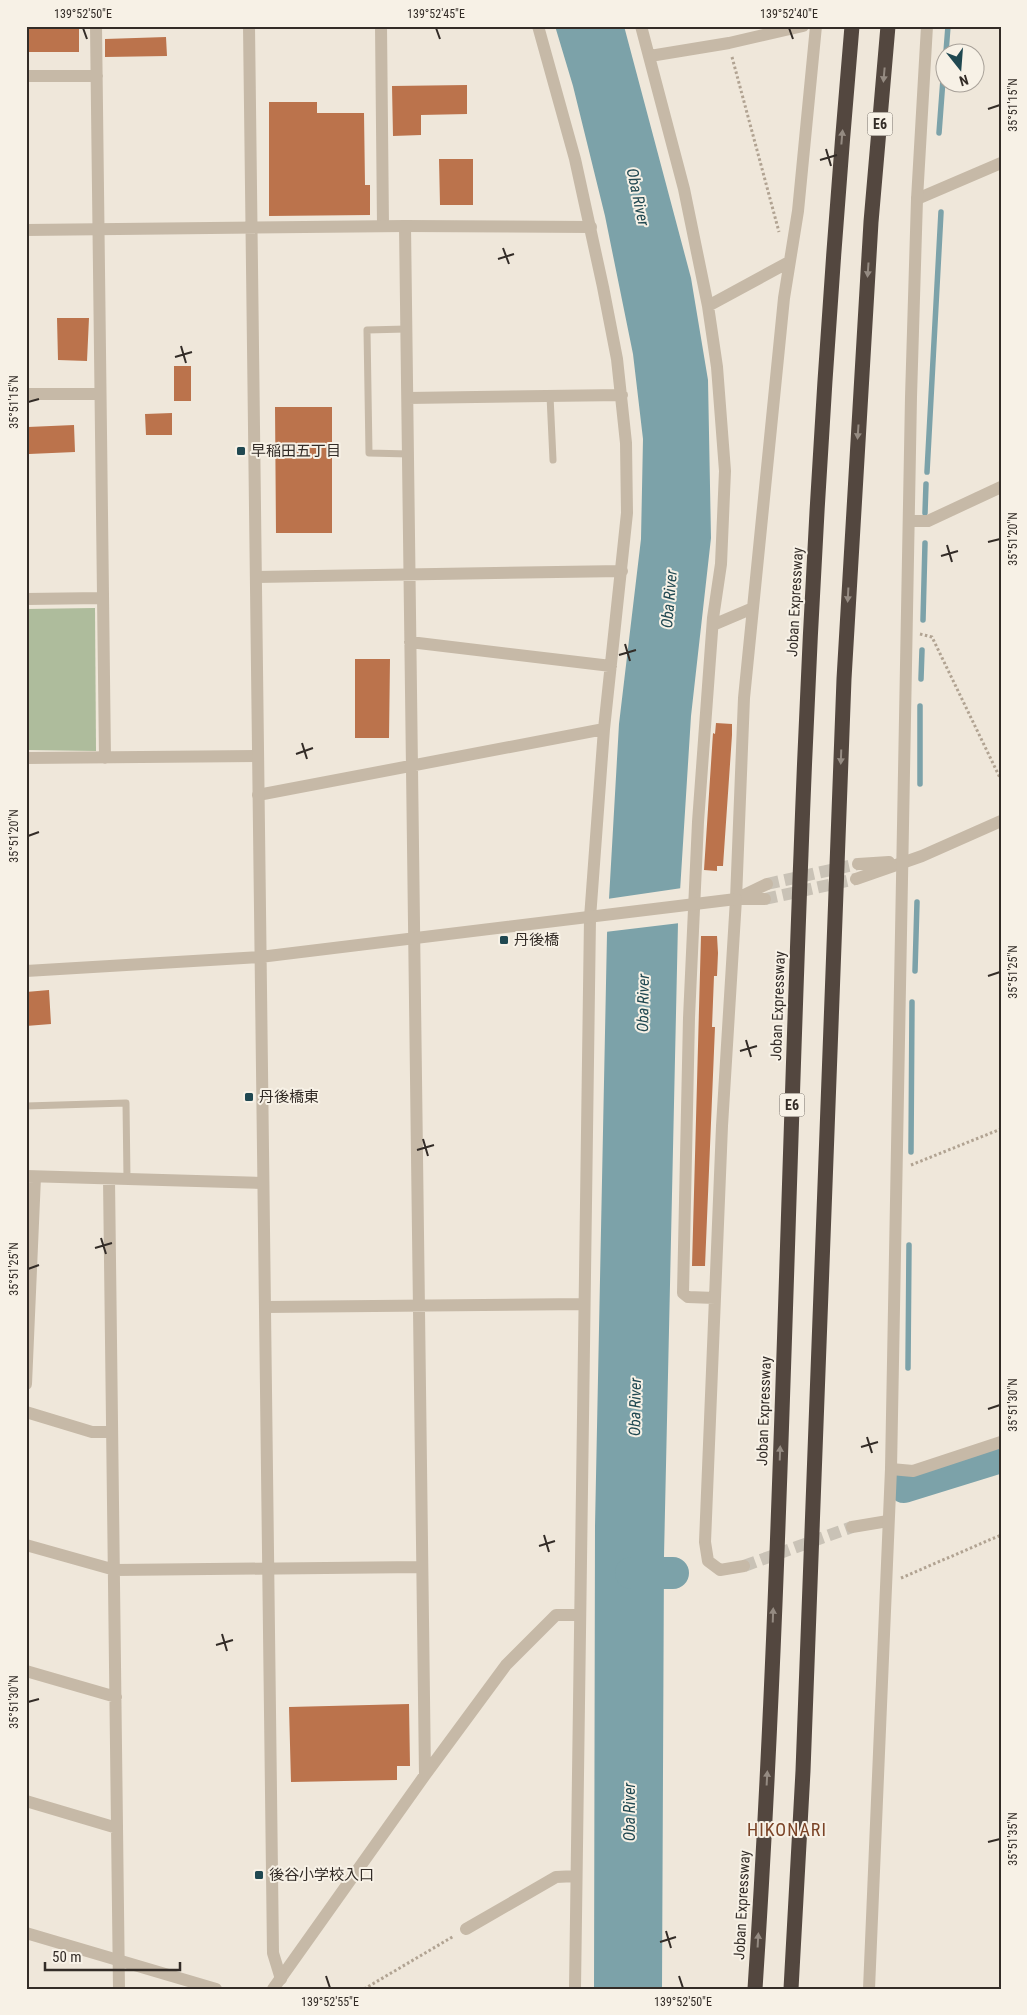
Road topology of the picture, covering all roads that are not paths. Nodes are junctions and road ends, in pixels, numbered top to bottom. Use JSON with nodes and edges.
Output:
{"nodes":[{"id":1,"x":96,"y":26,"type":"edge"},
{"id":2,"x":249,"y":26,"type":"edge"},
{"id":3,"x":381,"y":26,"type":"edge"},
{"id":4,"x":538,"y":26,"type":"edge"},
{"id":5,"x":641,"y":26,"type":"edge"},
{"id":6,"x":803,"y":26,"type":"edge"},
{"id":7,"x":816,"y":26,"type":"edge"},
{"id":8,"x":852,"y":26,"type":"edge"},
{"id":9,"x":888,"y":26,"type":"edge"},
{"id":10,"x":927,"y":26,"type":"edge"},
{"id":11,"x":650,"y":56,"type":"junction"},
{"id":12,"x":26,"y":76,"type":"edge"},
{"id":13,"x":97,"y":76,"type":"junction"},
{"id":14,"x":1001,"y":163,"type":"edge"},
{"id":15,"x":917,"y":199,"type":"junction"},
{"id":16,"x":383,"y":226,"type":"junction"},
{"id":17,"x":405,"y":226,"type":"junction"},
{"id":18,"x":590,"y":227,"type":"junction"},
{"id":19,"x":252,"y":229,"type":"junction"},
{"id":20,"x":26,"y":230,"type":"edge"},
{"id":21,"x":98,"y":230,"type":"junction"},
{"id":22,"x":788,"y":262,"type":"junction"},
{"id":23,"x":708,"y":306,"type":"junction"},
{"id":24,"x":406,"y":330,"type":"junction"},
{"id":25,"x":26,"y":394,"type":"edge"},
{"id":26,"x":99,"y":394,"type":"junction"},
{"id":27,"x":622,"y":395,"type":"junction"},
{"id":28,"x":550,"y":396,"type":"junction"},
{"id":29,"x":408,"y":398,"type":"junction"},
{"id":30,"x":408,"y":454,"type":"junction"},
{"id":31,"x":553,"y":460,"type":"dead end"},
{"id":32,"x":1001,"y":487,"type":"edge"},
{"id":33,"x":909,"y":522,"type":"junction"},
{"id":34,"x":622,"y":571,"type":"junction"},
{"id":35,"x":410,"y":574,"type":"junction"},
{"id":36,"x":256,"y":577,"type":"junction"},
{"id":37,"x":102,"y":598,"type":"junction"},
{"id":38,"x":26,"y":599,"type":"edge"},
{"id":39,"x":753,"y":608,"type":"junction"},
{"id":40,"x":713,"y":624,"type":"junction"},
{"id":41,"x":410,"y":642,"type":"junction"},
{"id":42,"x":611,"y":666,"type":"junction"},
{"id":43,"x":604,"y":729,"type":"junction"},
{"id":44,"x":258,"y":756,"type":"junction"},
{"id":45,"x":26,"y":758,"type":"edge"},
{"id":46,"x":105,"y":758,"type":"junction"},
{"id":47,"x":412,"y":766,"type":"junction"},
{"id":48,"x":258,"y":795,"type":"junction"},
{"id":49,"x":1001,"y":821,"type":"edge"},
{"id":50,"x":902,"y":862,"type":"junction"},
{"id":51,"x":858,"y":864,"type":"tunnel mouth"},
{"id":52,"x":856,"y":879,"type":"tunnel mouth"},
{"id":53,"x":767,"y":884,"type":"tunnel mouth"},
{"id":54,"x":736,"y":899,"type":"junction"},
{"id":55,"x":765,"y":899,"type":"tunnel mouth"},
{"id":56,"x":690,"y":906,"type":"junction"},
{"id":57,"x":595,"y":918,"type":"junction"},
{"id":58,"x":415,"y":938,"type":"junction"},
{"id":59,"x":260,"y":957,"type":"junction"},
{"id":60,"x":26,"y":971,"type":"edge"},
{"id":61,"x":26,"y":1106,"type":"edge"},
{"id":62,"x":31,"y":1176,"type":"edge"},
{"id":63,"x":109,"y":1179,"type":"junction"},
{"id":64,"x":127,"y":1179,"type":"junction"},
{"id":65,"x":263,"y":1183,"type":"junction"},
{"id":66,"x":715,"y":1298,"type":"junction"},
{"id":67,"x":584,"y":1304,"type":"junction"},
{"id":68,"x":418,"y":1307,"type":"junction"},
{"id":69,"x":265,"y":1308,"type":"junction"},
{"id":70,"x":26,"y":1384,"type":"edge"},
{"id":71,"x":26,"y":1412,"type":"edge"},
{"id":72,"x":112,"y":1432,"type":"junction"},
{"id":73,"x":1001,"y":1442,"type":"edge"},
{"id":74,"x":891,"y":1469,"type":"junction"},
{"id":75,"x":888,"y":1521,"type":"junction"},
{"id":76,"x":852,"y":1527,"type":"tunnel mouth"},
{"id":77,"x":26,"y":1544,"type":"edge"},
{"id":78,"x":744,"y":1566,"type":"tunnel mouth"},
{"id":79,"x":421,"y":1567,"type":"junction"},
{"id":80,"x":268,"y":1569,"type":"junction"},
{"id":81,"x":115,"y":1570,"type":"junction"},
{"id":82,"x":580,"y":1615,"type":"junction"},
{"id":83,"x":26,"y":1671,"type":"edge"},
{"id":84,"x":116,"y":1697,"type":"junction"},
{"id":85,"x":425,"y":1775,"type":"junction"},
{"id":86,"x":26,"y":1801,"type":"edge"},
{"id":87,"x":117,"y":1828,"type":"junction"},
{"id":88,"x":576,"y":1876,"type":"junction"},
{"id":89,"x":466,"y":1929,"type":"road end"},
{"id":90,"x":26,"y":1933,"type":"edge"},
{"id":91,"x":119,"y":1960,"type":"junction"},
{"id":92,"x":277,"y":1984,"type":"edge"},
{"id":93,"x":120,"y":1989,"type":"edge"},
{"id":94,"x":216,"y":1989,"type":"edge"},
{"id":95,"x":575,"y":1989,"type":"edge"},
{"id":96,"x":755,"y":1989,"type":"edge"},
{"id":97,"x":791,"y":1989,"type":"edge"},
{"id":98,"x":869,"y":1989,"type":"edge"}],
"edges":[{"from":1,"to":13,"type":"street"},
{"from":2,"to":19,"type":"street"},
{"from":3,"to":16,"type":"street"},
{"from":4,"to":18,"type":"street"},
{"from":5,"to":11,"type":"street"},
{"from":6,"to":11,"type":"street"},
{"from":7,"to":22,"type":"street"},
{"from":96,"to":8,"type":"highway","name":"Joban Expressway","number":"E6","one_way":true},
{"from":9,"to":97,"type":"highway","number":"E6","one_way":true},
{"from":10,"to":15,"type":"street"},
{"from":11,"to":23,"type":"street"},
{"from":12,"to":13,"type":"street"},
{"from":13,"to":21,"type":"street"},
{"from":14,"to":15,"type":"street"},
{"from":15,"to":33,"type":"street"},
{"from":16,"to":17,"type":"street"},
{"from":16,"to":19,"type":"street"},
{"from":17,"to":18,"type":"street"},
{"from":17,"to":24,"type":"street"},
{"from":18,"to":27,"type":"street"},
{"from":19,"to":21,"type":"street"},
{"from":19,"to":36,"type":"street"},
{"from":20,"to":21,"type":"street"},
{"from":21,"to":26,"type":"street"},
{"from":22,"to":23,"type":"street"},
{"from":22,"to":39,"type":"street"},
{"from":23,"to":40,"type":"street"},
{"from":24,"to":29,"type":"street"},
{"from":24,"to":30,"type":"lane"},
{"from":25,"to":26,"type":"street"},
{"from":26,"to":37,"type":"street"},
{"from":27,"to":28,"type":"street"},
{"from":27,"to":34,"type":"street"},
{"from":28,"to":29,"type":"street"},
{"from":28,"to":31,"type":"lane"},
{"from":29,"to":30,"type":"street"},
{"from":30,"to":35,"type":"street"},
{"from":32,"to":33,"type":"street"},
{"from":33,"to":50,"type":"street"},
{"from":34,"to":35,"type":"street"},
{"from":34,"to":42,"type":"street"},
{"from":35,"to":36,"type":"street"},
{"from":35,"to":41,"type":"street"},
{"from":36,"to":44,"type":"street"},
{"from":37,"to":38,"type":"street"},
{"from":37,"to":46,"type":"street"},
{"from":39,"to":40,"type":"street"},
{"from":39,"to":54,"type":"street"},
{"from":40,"to":56,"type":"street"},
{"from":41,"to":42,"type":"street"},
{"from":41,"to":47,"type":"street"},
{"from":42,"to":43,"type":"street"},
{"from":43,"to":47,"type":"street"},
{"from":43,"to":57,"type":"street"},
{"from":44,"to":46,"type":"street"},
{"from":44,"to":48,"type":"street"},
{"from":45,"to":46,"type":"street"},
{"from":47,"to":48,"type":"street"},
{"from":47,"to":58,"type":"street"},
{"from":48,"to":59,"type":"street"},
{"from":49,"to":50,"type":"street"},
{"from":50,"to":51,"type":"street"},
{"from":50,"to":52,"type":"street"},
{"from":50,"to":74,"type":"street"},
{"from":53,"to":54,"type":"street"},
{"from":54,"to":55,"type":"street"},
{"from":54,"to":56,"type":"street"},
{"from":54,"to":66,"type":"street"},
{"from":56,"to":57,"type":"street"},
{"from":56,"to":66,"type":"street"},
{"from":57,"to":58,"type":"street"},
{"from":57,"to":67,"type":"street"},
{"from":58,"to":59,"type":"street"},
{"from":58,"to":68,"type":"street"},
{"from":59,"to":60,"type":"street"},
{"from":59,"to":65,"type":"street"},
{"from":61,"to":64,"type":"lane"},
{"from":62,"to":63,"type":"street"},
{"from":62,"to":70,"type":"street"},
{"from":63,"to":64,"type":"street"},
{"from":63,"to":72,"type":"street"},
{"from":64,"to":65,"type":"street"},
{"from":65,"to":69,"type":"street"},
{"from":66,"to":78,"type":"street"},
{"from":67,"to":68,"type":"street"},
{"from":67,"to":82,"type":"street"},
{"from":68,"to":69,"type":"street"},
{"from":68,"to":79,"type":"street"},
{"from":69,"to":80,"type":"street"},
{"from":71,"to":72,"type":"street"},
{"from":72,"to":81,"type":"street"},
{"from":73,"to":74,"type":"street"},
{"from":74,"to":75,"type":"street"},
{"from":75,"to":76,"type":"street"},
{"from":75,"to":98,"type":"street"},
{"from":77,"to":81,"type":"street"},
{"from":79,"to":80,"type":"street"},
{"from":79,"to":85,"type":"street"},
{"from":80,"to":81,"type":"street"},
{"from":80,"to":92,"type":"street"},
{"from":81,"to":84,"type":"street"},
{"from":82,"to":85,"type":"street"},
{"from":82,"to":88,"type":"street"},
{"from":83,"to":84,"type":"street"},
{"from":84,"to":87,"type":"street"},
{"from":85,"to":92,"type":"street"},
{"from":86,"to":87,"type":"street"},
{"from":87,"to":91,"type":"street"},
{"from":88,"to":89,"type":"street"},
{"from":88,"to":95,"type":"street"},
{"from":90,"to":91,"type":"street"},
{"from":91,"to":93,"type":"street"},
{"from":91,"to":94,"type":"street"}]}
